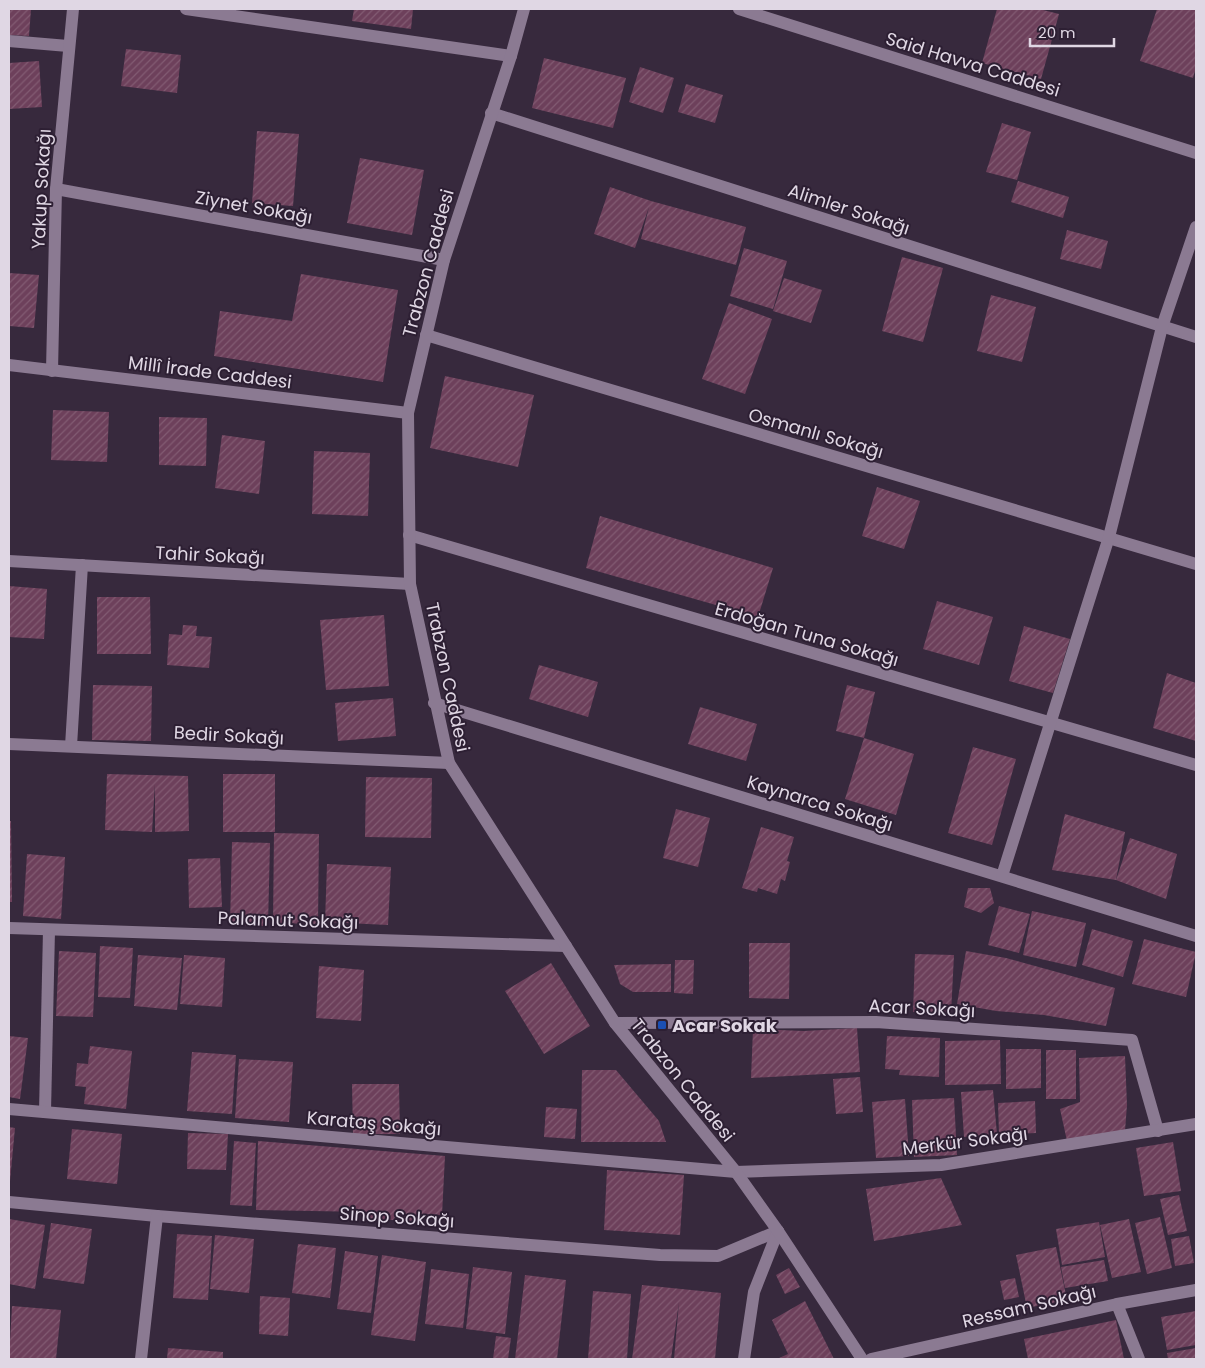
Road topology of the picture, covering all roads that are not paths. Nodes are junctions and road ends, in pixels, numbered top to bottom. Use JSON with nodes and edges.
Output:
{"nodes":[{"id":1,"x":73,"y":9,"type":"edge"},
{"id":2,"x":186,"y":9,"type":"edge"},
{"id":3,"x":524,"y":9,"type":"edge"},
{"id":4,"x":738,"y":9,"type":"edge"},
{"id":5,"x":9,"y":41,"type":"edge"},
{"id":6,"x":68,"y":46,"type":"junction"},
{"id":7,"x":510,"y":56,"type":"junction"},
{"id":8,"x":491,"y":113,"type":"junction"},
{"id":9,"x":1196,"y":152,"type":"edge"},
{"id":10,"x":56,"y":190,"type":"junction"},
{"id":11,"x":1196,"y":227,"type":"edge"},
{"id":12,"x":444,"y":260,"type":"junction"},
{"id":13,"x":1162,"y":327,"type":"junction"},
{"id":14,"x":426,"y":336,"type":"junction"},
{"id":15,"x":1196,"y":337,"type":"edge"},
{"id":16,"x":9,"y":365,"type":"edge"},
{"id":17,"x":52,"y":371,"type":"junction"},
{"id":18,"x":408,"y":413,"type":"junction"},
{"id":19,"x":409,"y":535,"type":"junction"},
{"id":20,"x":1109,"y":537,"type":"junction"},
{"id":21,"x":9,"y":561,"type":"edge"},
{"id":22,"x":1196,"y":564,"type":"edge"},
{"id":23,"x":82,"y":565,"type":"junction"},
{"id":24,"x":410,"y":584,"type":"junction"},
{"id":25,"x":434,"y":703,"type":"junction"},
{"id":26,"x":1051,"y":723,"type":"junction"},
{"id":27,"x":9,"y":744,"type":"edge"},
{"id":28,"x":71,"y":746,"type":"junction"},
{"id":29,"x":449,"y":763,"type":"junction"},
{"id":30,"x":1196,"y":765,"type":"edge"},
{"id":31,"x":1002,"y":876,"type":"junction"},
{"id":32,"x":9,"y":928,"type":"edge"},
{"id":33,"x":49,"y":930,"type":"junction"},
{"id":34,"x":1196,"y":936,"type":"edge"},
{"id":35,"x":566,"y":946,"type":"junction"},
{"id":36,"x":615,"y":1023,"type":"junction"},
{"id":37,"x":9,"y":1109,"type":"edge"},
{"id":38,"x":45,"y":1112,"type":"junction"},
{"id":39,"x":1196,"y":1124,"type":"edge"},
{"id":40,"x":1158,"y":1131,"type":"junction"},
{"id":41,"x":736,"y":1172,"type":"junction"},
{"id":42,"x":9,"y":1202,"type":"edge"},
{"id":43,"x":157,"y":1216,"type":"junction"},
{"id":44,"x":778,"y":1231,"type":"junction"},
{"id":45,"x":1196,"y":1290,"type":"edge"},
{"id":46,"x":1117,"y":1304,"type":"junction"},
{"id":47,"x":141,"y":1359,"type":"edge"},
{"id":48,"x":744,"y":1359,"type":"edge"},
{"id":49,"x":862,"y":1359,"type":"edge"},
{"id":50,"x":871,"y":1359,"type":"edge"},
{"id":51,"x":1139,"y":1359,"type":"edge"}],
"edges":[{"from":1,"to":6,"type":"street","name":"Yakup Sokağı"},
{"from":2,"to":7,"type":"street"},
{"from":3,"to":7,"type":"street","name":"Trabzon Caddesi"},
{"from":4,"to":9,"type":"street","name":"Said Havva Caddesi"},
{"from":5,"to":6,"type":"street"},
{"from":6,"to":10,"type":"street","name":"Yakup Sokağı"},
{"from":7,"to":8,"type":"street","name":"Trabzon Caddesi"},
{"from":8,"to":12,"type":"street","name":"Trabzon Caddesi"},
{"from":8,"to":13,"type":"street","name":"Alimler Sokağı"},
{"from":10,"to":12,"type":"street","name":"Ziynet Sokağı"},
{"from":10,"to":17,"type":"street","name":"Yakup Sokağı"},
{"from":11,"to":13,"type":"street"},
{"from":12,"to":14,"type":"street","name":"Trabzon Caddesi"},
{"from":13,"to":15,"type":"street","name":"Alimler Sokağı"},
{"from":13,"to":20,"type":"street"},
{"from":14,"to":18,"type":"street","name":"Trabzon Caddesi"},
{"from":14,"to":20,"type":"street","name":"Osmanlı Sokağı"},
{"from":16,"to":17,"type":"street","name":"Millî İrade Caddesi"},
{"from":17,"to":18,"type":"street","name":"Millî İrade Caddesi"},
{"from":18,"to":19,"type":"street","name":"Trabzon Caddesi"},
{"from":19,"to":24,"type":"street","name":"Trabzon Caddesi"},
{"from":19,"to":26,"type":"street","name":"Erdoğan Tuna Sokağı"},
{"from":20,"to":22,"type":"street","name":"Osmanlı Sokağı"},
{"from":20,"to":26,"type":"street"},
{"from":21,"to":23,"type":"street","name":"Tahir Sokağı"},
{"from":23,"to":24,"type":"street","name":"Tahir Sokağı"},
{"from":23,"to":28,"type":"street"},
{"from":24,"to":25,"type":"street","name":"Trabzon Caddesi"},
{"from":25,"to":29,"type":"street","name":"Trabzon Caddesi"},
{"from":25,"to":31,"type":"street","name":"Kaynarca Sokağı"},
{"from":26,"to":30,"type":"street","name":"Erdoğan Tuna Sokağı"},
{"from":26,"to":31,"type":"street"},
{"from":27,"to":28,"type":"street","name":"Bedir Sokağı"},
{"from":28,"to":29,"type":"street","name":"Bedir Sokağı"},
{"from":29,"to":35,"type":"street","name":"Trabzon Caddesi"},
{"from":31,"to":34,"type":"street","name":"Kaynarca Sokağı"},
{"from":32,"to":33,"type":"street","name":"Palamut Sokağı"},
{"from":33,"to":35,"type":"street","name":"Palamut Sokağı"},
{"from":33,"to":38,"type":"street"},
{"from":35,"to":36,"type":"street","name":"Trabzon Caddesi"},
{"from":36,"to":40,"type":"street","name":"Acar Sokağı"},
{"from":36,"to":41,"type":"street","name":"Trabzon Caddesi"},
{"from":37,"to":38,"type":"street","name":"Karataş Sokağı"},
{"from":38,"to":41,"type":"street","name":"Karataş Sokağı"},
{"from":39,"to":40,"type":"street","name":"Merkür Sokağı"},
{"from":40,"to":41,"type":"street","name":"Merkür Sokağı"},
{"from":41,"to":44,"type":"street","name":"Trabzon Caddesi"},
{"from":42,"to":43,"type":"street","name":"Sinop Sokağı"},
{"from":43,"to":44,"type":"street","name":"Sinop Sokağı"},
{"from":43,"to":47,"type":"street"},
{"from":44,"to":48,"type":"street"},
{"from":44,"to":49,"type":"street","name":"Trabzon Caddesi"},
{"from":45,"to":46,"type":"street","name":"Ressam Sokağı"},
{"from":46,"to":50,"type":"street","name":"Ressam Sokağı"},
{"from":46,"to":51,"type":"street"}]}
